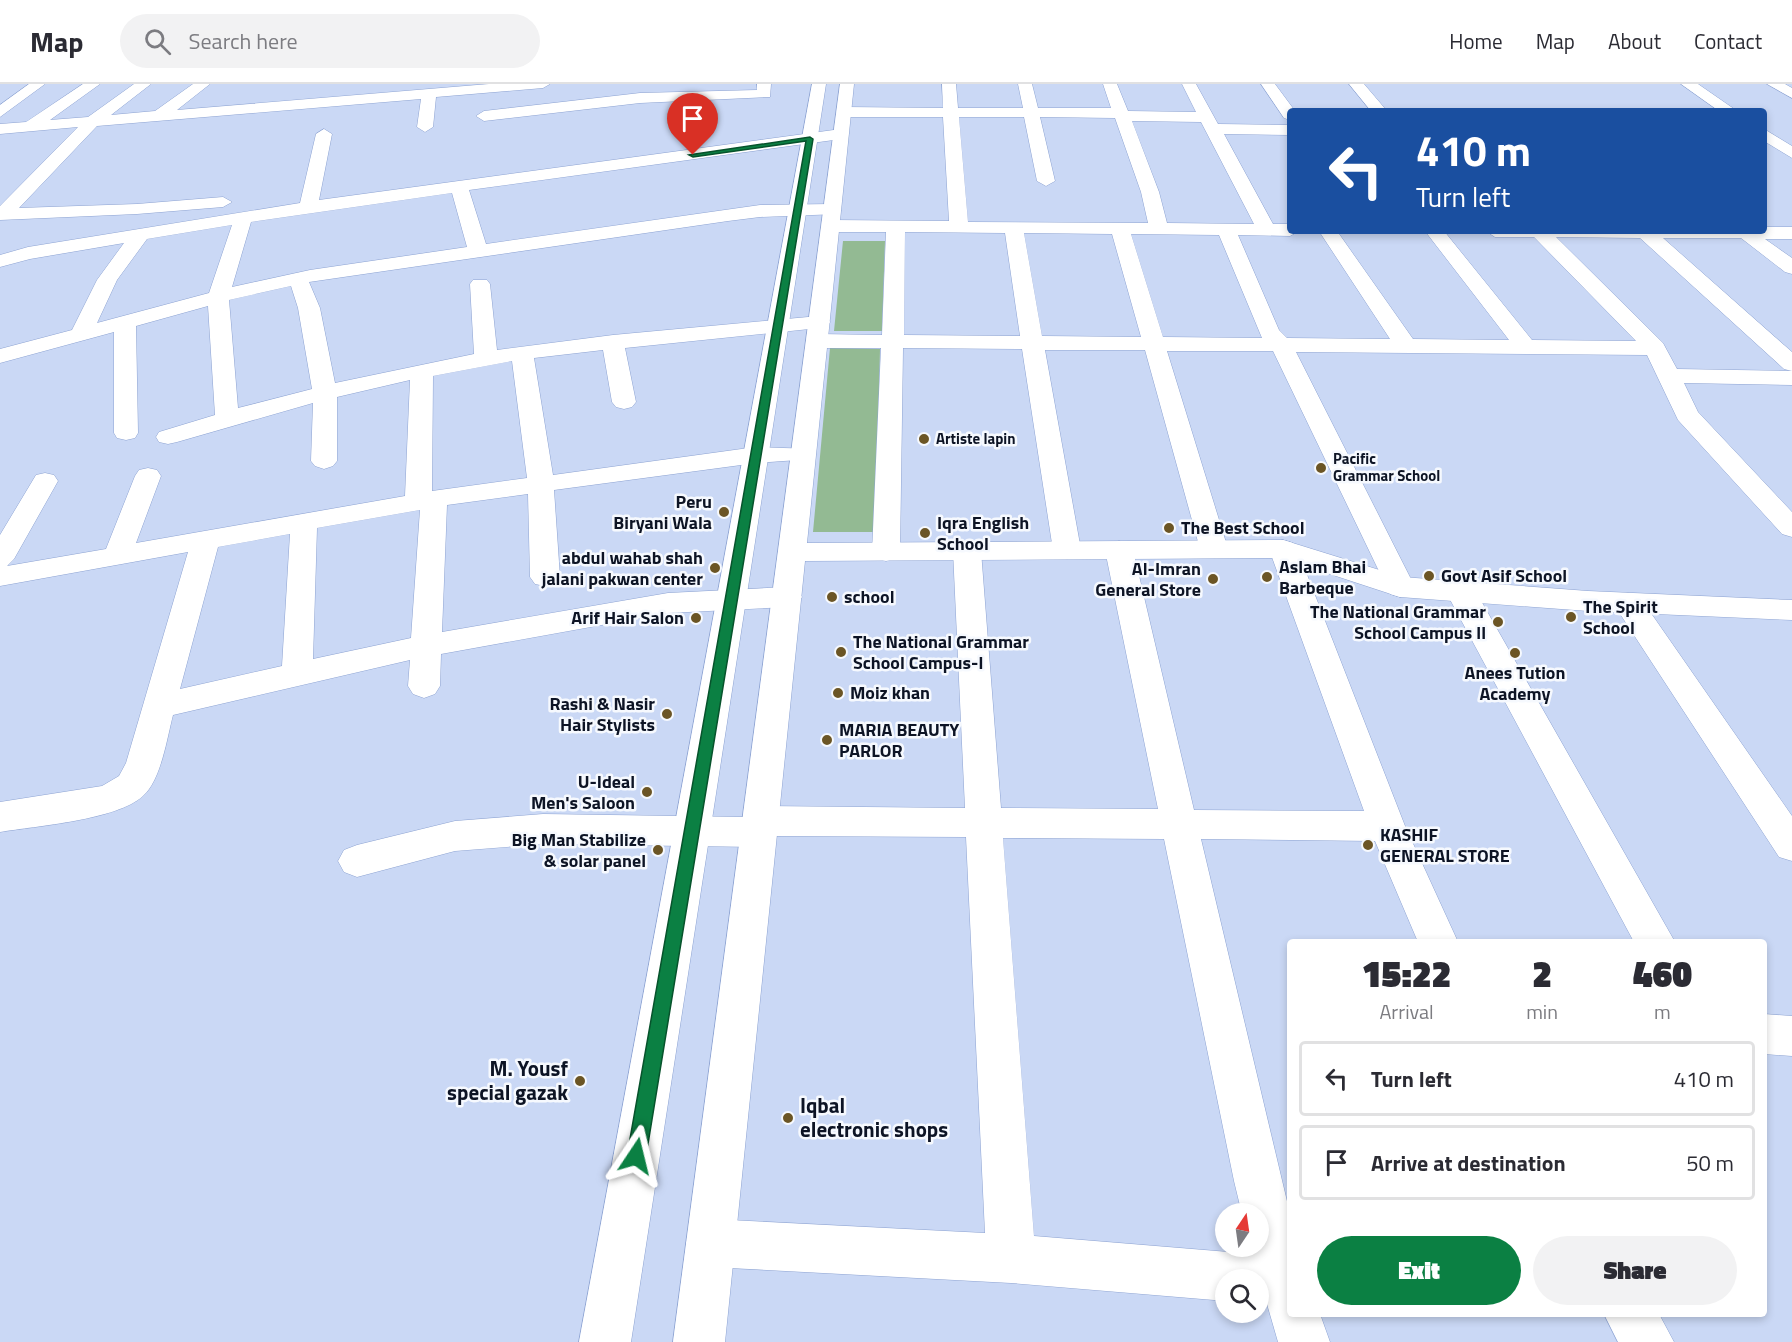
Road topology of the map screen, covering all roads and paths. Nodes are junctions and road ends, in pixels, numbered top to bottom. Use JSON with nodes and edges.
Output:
{"nodes":[{"id":1,"x":38,"y":84,"type":"edge"},
{"id":2,"x":93,"y":84,"type":"edge"},
{"id":3,"x":144,"y":84,"type":"edge"},
{"id":4,"x":203,"y":84,"type":"edge"},
{"id":5,"x":543,"y":84,"type":"edge"},
{"id":6,"x":764,"y":84,"type":"edge"},
{"id":7,"x":819,"y":84,"type":"edge"},
{"id":8,"x":949,"y":84,"type":"edge"},
{"id":9,"x":1025,"y":84,"type":"edge"},
{"id":10,"x":1110,"y":84,"type":"edge"},
{"id":11,"x":1189,"y":84,"type":"edge"},
{"id":12,"x":1268,"y":84,"type":"edge"},
{"id":13,"x":1356,"y":84,"type":"edge"},
{"id":14,"x":1688,"y":84,"type":"edge"},
{"id":15,"x":1774,"y":84,"type":"edge"},
{"id":16,"x":538,"y":85,"type":"edge"},
{"id":17,"x":639,"y":91,"type":"edge"},
{"id":18,"x":421,"y":92,"type":"edge"},
{"id":19,"x":1792,"y":94,"type":"edge"},
{"id":20,"x":539,"y":108,"type":"junction"},
{"id":21,"x":1376,"y":108,"type":"edge"},
{"id":22,"x":1724,"y":108,"type":"edge"},
{"id":23,"x":1287,"y":111,"type":"edge"},
{"id":24,"x":0,"y":112,"type":"edge"},
{"id":25,"x":951,"y":112,"type":"junction"},
{"id":26,"x":1032,"y":113,"type":"junction"},
{"id":27,"x":160,"y":115,"type":"junction"},
{"id":28,"x":1122,"y":115,"type":"junction"},
{"id":29,"x":484,"y":116,"type":"dead end"},
{"id":30,"x":835,"y":117,"type":"edge"},
{"id":31,"x":93,"y":121,"type":"junction"},
{"id":32,"x":1210,"y":123,"type":"junction"},
{"id":33,"x":30,"y":127,"type":"junction"},
{"id":34,"x":425,"y":127,"type":"dead end"},
{"id":35,"x":1287,"y":130,"type":"edge"},
{"id":36,"x":324,"y":134,"type":"dead end"},
{"id":37,"x":1767,"y":135,"type":"edge"},
{"id":38,"x":1792,"y":135,"type":"edge"},
{"id":39,"x":4,"y":136,"type":"edge"},
{"id":40,"x":1767,"y":137,"type":"edge"},
{"id":41,"x":1792,"y":153,"type":"edge"},
{"id":42,"x":1046,"y":181,"type":"dead end"},
{"id":43,"x":459,"y":188,"type":"junction"},
{"id":44,"x":308,"y":207,"type":"junction"},
{"id":45,"x":240,"y":210,"type":"junction"},
{"id":46,"x":797,"y":210,"type":"junction"},
{"id":47,"x":2,"y":214,"type":"edge"},
{"id":48,"x":1767,"y":214,"type":"edge"},
{"id":49,"x":831,"y":218,"type":"junction"},
{"id":50,"x":174,"y":219,"type":"dead end"},
{"id":51,"x":896,"y":227,"type":"junction"},
{"id":52,"x":959,"y":227,"type":"junction"},
{"id":53,"x":1013,"y":227,"type":"junction"},
{"id":54,"x":1120,"y":228,"type":"junction"},
{"id":55,"x":1159,"y":229,"type":"junction"},
{"id":56,"x":1226,"y":229,"type":"junction"},
{"id":57,"x":1266,"y":229,"type":"junction"},
{"id":58,"x":1287,"y":230,"type":"edge"},
{"id":59,"x":1767,"y":233,"type":"edge"},
{"id":60,"x":1792,"y":233,"type":"edge"},
{"id":61,"x":30,"y":234,"type":"dead end"},
{"id":62,"x":1330,"y":234,"type":"edge"},
{"id":63,"x":1436,"y":234,"type":"edge"},
{"id":64,"x":1542,"y":234,"type":"edge"},
{"id":65,"x":1647,"y":234,"type":"edge"},
{"id":66,"x":1747,"y":234,"type":"edge"},
{"id":67,"x":140,"y":235,"type":"junction"},
{"id":68,"x":478,"y":251,"type":"junction"},
{"id":69,"x":0,"y":261,"type":"edge"},
{"id":70,"x":1792,"y":268,"type":"edge"},
{"id":71,"x":298,"y":279,"type":"junction"},
{"id":72,"x":480,"y":284,"type":"dead end"},
{"id":73,"x":218,"y":297,"type":"junction"},
{"id":74,"x":125,"y":322,"type":"junction"},
{"id":75,"x":778,"y":324,"type":"junction"},
{"id":76,"x":818,"y":331,"type":"junction"},
{"id":77,"x":81,"y":334,"type":"junction"},
{"id":78,"x":613,"y":342,"type":"junction"},
{"id":79,"x":891,"y":342,"type":"junction"},
{"id":80,"x":1032,"y":343,"type":"junction"},
{"id":81,"x":1154,"y":344,"type":"junction"},
{"id":82,"x":1281,"y":345,"type":"junction"},
{"id":83,"x":1406,"y":346,"type":"junction"},
{"id":84,"x":1526,"y":347,"type":"junction"},
{"id":85,"x":1655,"y":348,"type":"junction"},
{"id":86,"x":522,"y":352,"type":"junction"},
{"id":87,"x":0,"y":356,"type":"edge"},
{"id":88,"x":486,"y":358,"type":"junction"},
{"id":89,"x":1792,"y":364,"type":"edge"},
{"id":90,"x":422,"y":371,"type":"junction"},
{"id":91,"x":1669,"y":376,"type":"junction"},
{"id":92,"x":1792,"y":378,"type":"edge"},
{"id":93,"x":325,"y":393,"type":"junction"},
{"id":94,"x":624,"y":402,"type":"dead end"},
{"id":95,"x":227,"y":420,"type":"junction"},
{"id":96,"x":126,"y":433,"type":"dead end"},
{"id":97,"x":168,"y":437,"type":"dead end"},
{"id":98,"x":803,"y":454,"type":"junction"},
{"id":99,"x":756,"y":455,"type":"junction"},
{"id":100,"x":324,"y":460,"type":"dead end"},
{"id":101,"x":148,"y":476,"type":"dead end"},
{"id":102,"x":45,"y":480,"type":"dead end"},
{"id":103,"x":542,"y":485,"type":"junction"},
{"id":104,"x":426,"y":501,"type":"junction"},
{"id":105,"x":304,"y":521,"type":"junction"},
{"id":106,"x":1792,"y":528,"type":"edge"},
{"id":107,"x":205,"y":542,"type":"junction"},
{"id":108,"x":1214,"y":549,"type":"junction"},
{"id":109,"x":1283,"y":549,"type":"junction"},
{"id":110,"x":1067,"y":550,"type":"junction"},
{"id":111,"x":1119,"y":550,"type":"junction"},
{"id":112,"x":968,"y":551,"type":"junction"},
{"id":113,"x":792,"y":552,"type":"junction"},
{"id":114,"x":886,"y":552,"type":"junction"},
{"id":115,"x":117,"y":557,"type":"junction"},
{"id":116,"x":0,"y":559,"type":"edge"},
{"id":117,"x":545,"y":576,"type":"dead end"},
{"id":118,"x":0,"y":577,"type":"edge"},
{"id":119,"x":1400,"y":587,"type":"junction"},
{"id":120,"x":1461,"y":592,"type":"junction"},
{"id":121,"x":787,"y":597,"type":"junction"},
{"id":122,"x":731,"y":601,"type":"junction"},
{"id":123,"x":1628,"y":603,"type":"junction"},
{"id":124,"x":1792,"y":610,"type":"edge"},
{"id":125,"x":425,"y":647,"type":"junction"},
{"id":126,"x":297,"y":673,"type":"junction"},
{"id":127,"x":424,"y":686,"type":"dead end"},
{"id":128,"x":160,"y":706,"type":"junction"},
{"id":129,"x":0,"y":817,"type":"edge"},
{"id":130,"x":984,"y":823,"type":"junction"},
{"id":131,"x":1179,"y":825,"type":"junction"},
{"id":132,"x":760,"y":826,"type":"junction"},
{"id":133,"x":1387,"y":826,"type":"junction"},
{"id":134,"x":692,"y":831,"type":"junction"},
{"id":135,"x":1792,"y":846,"type":"edge"},
{"id":136,"x":357,"y":861,"type":"dead end"},
{"id":137,"x":1437,"y":939,"type":"edge"},
{"id":138,"x":1653,"y":939,"type":"edge"},
{"id":139,"x":1767,"y":1034,"type":"edge"},
{"id":140,"x":1792,"y":1035,"type":"edge"},
{"id":141,"x":710,"y":1243,"type":"junction"},
{"id":142,"x":1011,"y":1259,"type":"junction"},
{"id":143,"x":1287,"y":1287,"type":"edge"},
{"id":144,"x":1287,"y":1298,"type":"edge"},
{"id":145,"x":1296,"y":1317,"type":"edge"},
{"id":146,"x":1631,"y":1317,"type":"edge"},
{"id":147,"x":605,"y":1342,"type":"edge"},
{"id":148,"x":699,"y":1342,"type":"edge"},
{"id":149,"x":1304,"y":1342,"type":"edge"},
{"id":150,"x":1648,"y":1342,"type":"edge"}],
"edges":[{"from":1,"to":24,"type":"street"},
{"from":2,"to":33,"type":"street"},
{"from":3,"to":31,"type":"street"},
{"from":4,"to":27,"type":"street"},
{"from":5,"to":16,"type":"street"},
{"from":6,"to":17,"type":"street"},
{"from":7,"to":30,"type":"street"},
{"from":8,"to":25,"type":"street"},
{"from":9,"to":26,"type":"street"},
{"from":10,"to":28,"type":"street"},
{"from":11,"to":32,"type":"street"},
{"from":12,"to":23,"type":"street"},
{"from":13,"to":21,"type":"street"},
{"from":14,"to":22,"type":"street"},
{"from":15,"to":19,"type":"street"},
{"from":16,"to":18,"type":"street"},
{"from":16,"to":20,"type":"street"},
{"from":17,"to":20,"type":"street"},
{"from":18,"to":27,"type":"street"},
{"from":18,"to":34,"type":"street"},
{"from":20,"to":29,"type":"street"},
{"from":25,"to":26,"type":"street"},
{"from":25,"to":30,"type":"street"},
{"from":25,"to":52,"type":"street"},
{"from":26,"to":28,"type":"street"},
{"from":26,"to":42,"type":"street"},
{"from":27,"to":31,"type":"street"},
{"from":28,"to":32,"type":"street"},
{"from":28,"to":55,"type":"street"},
{"from":30,"to":43,"type":"street"},
{"from":30,"to":46,"type":"street"},
{"from":30,"to":49,"type":"street"},
{"from":31,"to":33,"type":"street"},
{"from":31,"to":47,"type":"street"},
{"from":32,"to":35,"type":"street"},
{"from":32,"to":57,"type":"street"},
{"from":33,"to":39,"type":"street"},
{"from":36,"to":44,"type":"street"},
{"from":37,"to":38,"type":"street"},
{"from":40,"to":41,"type":"street"},
{"from":43,"to":44,"type":"street"},
{"from":43,"to":68,"type":"street"},
{"from":44,"to":45,"type":"street"},
{"from":45,"to":47,"type":"street"},
{"from":45,"to":67,"type":"street"},
{"from":45,"to":73,"type":"street"},
{"from":46,"to":49,"type":"street"},
{"from":46,"to":68,"type":"street"},
{"from":46,"to":75,"type":"street"},
{"from":48,"to":60,"type":"street"},
{"from":49,"to":51,"type":"street"},
{"from":49,"to":76,"type":"street"},
{"from":50,"to":61,"type":"street"},
{"from":51,"to":52,"type":"street"},
{"from":51,"to":79,"type":"street"},
{"from":52,"to":53,"type":"street"},
{"from":53,"to":54,"type":"street"},
{"from":53,"to":80,"type":"street"},
{"from":54,"to":55,"type":"street"},
{"from":54,"to":81,"type":"street"},
{"from":55,"to":56,"type":"street"},
{"from":56,"to":57,"type":"street"},
{"from":56,"to":82,"type":"street"},
{"from":57,"to":58,"type":"street"},
{"from":59,"to":60,"type":"street"},
{"from":62,"to":83,"type":"street"},
{"from":63,"to":84,"type":"street"},
{"from":64,"to":85,"type":"street"},
{"from":65,"to":89,"type":"street"},
{"from":66,"to":70,"type":"street"},
{"from":67,"to":69,"type":"street"},
{"from":67,"to":77,"type":"street"},
{"from":68,"to":71,"type":"street"},
{"from":71,"to":73,"type":"street"},
{"from":71,"to":93,"type":"street"},
{"from":72,"to":88,"type":"street"},
{"from":73,"to":74,"type":"street"},
{"from":73,"to":95,"type":"street"},
{"from":74,"to":77,"type":"street"},
{"from":74,"to":96,"type":"street"},
{"from":75,"to":76,"type":"street"},
{"from":75,"to":78,"type":"street"},
{"from":75,"to":99,"type":"street"},
{"from":76,"to":79,"type":"street"},
{"from":76,"to":98,"type":"street"},
{"from":77,"to":87,"type":"street"},
{"from":78,"to":86,"type":"street"},
{"from":78,"to":94,"type":"street"},
{"from":79,"to":80,"type":"street"},
{"from":79,"to":114,"type":"street"},
{"from":80,"to":81,"type":"street"},
{"from":80,"to":110,"type":"street"},
{"from":81,"to":82,"type":"street"},
{"from":81,"to":108,"type":"street"},
{"from":82,"to":83,"type":"street"},
{"from":82,"to":119,"type":"street"},
{"from":83,"to":84,"type":"street"},
{"from":84,"to":85,"type":"street"},
{"from":85,"to":91,"type":"street"},
{"from":86,"to":88,"type":"street"},
{"from":86,"to":103,"type":"street"},
{"from":88,"to":90,"type":"street"},
{"from":90,"to":93,"type":"street"},
{"from":90,"to":104,"type":"street"},
{"from":91,"to":92,"type":"street"},
{"from":91,"to":106,"type":"street"},
{"from":93,"to":95,"type":"street"},
{"from":93,"to":100,"type":"street"},
{"from":95,"to":97,"type":"street"},
{"from":98,"to":99,"type":"street"},
{"from":98,"to":113,"type":"street"},
{"from":99,"to":103,"type":"street"},
{"from":99,"to":122,"type":"street"},
{"from":101,"to":115,"type":"street"},
{"from":102,"to":116,"type":"street"},
{"from":103,"to":104,"type":"street"},
{"from":103,"to":117,"type":"street"},
{"from":104,"to":105,"type":"street"},
{"from":104,"to":125,"type":"street"},
{"from":105,"to":107,"type":"street"},
{"from":105,"to":126,"type":"street"},
{"from":107,"to":115,"type":"street"},
{"from":107,"to":128,"type":"street"},
{"from":108,"to":109,"type":"street"},
{"from":108,"to":111,"type":"street"},
{"from":109,"to":119,"type":"street"},
{"from":109,"to":133,"type":"street"},
{"from":110,"to":111,"type":"street"},
{"from":110,"to":112,"type":"street"},
{"from":111,"to":131,"type":"street"},
{"from":112,"to":114,"type":"street"},
{"from":112,"to":130,"type":"street"},
{"from":113,"to":114,"type":"street"},
{"from":113,"to":121,"type":"street"},
{"from":115,"to":118,"type":"street"},
{"from":119,"to":120,"type":"street"},
{"from":120,"to":123,"type":"street"},
{"from":120,"to":138,"type":"street"},
{"from":121,"to":122,"type":"street"},
{"from":121,"to":132,"type":"street"},
{"from":122,"to":125,"type":"street"},
{"from":122,"to":134,"type":"street"},
{"from":123,"to":124,"type":"street"},
{"from":123,"to":135,"type":"street"},
{"from":125,"to":126,"type":"street"},
{"from":125,"to":127,"type":"street"},
{"from":126,"to":128,"type":"street"},
{"from":128,"to":129,"type":"street"},
{"from":130,"to":131,"type":"street"},
{"from":130,"to":132,"type":"street"},
{"from":130,"to":142,"type":"street"},
{"from":131,"to":133,"type":"street"},
{"from":131,"to":143,"type":"street"},
{"from":132,"to":134,"type":"street"},
{"from":132,"to":141,"type":"street"},
{"from":133,"to":137,"type":"street"},
{"from":134,"to":136,"type":"street"},
{"from":134,"to":147,"type":"street"},
{"from":139,"to":140,"type":"street"},
{"from":141,"to":142,"type":"street"},
{"from":141,"to":148,"type":"street"},
{"from":142,"to":144,"type":"street"},
{"from":145,"to":149,"type":"street"},
{"from":146,"to":150,"type":"street"}]}
